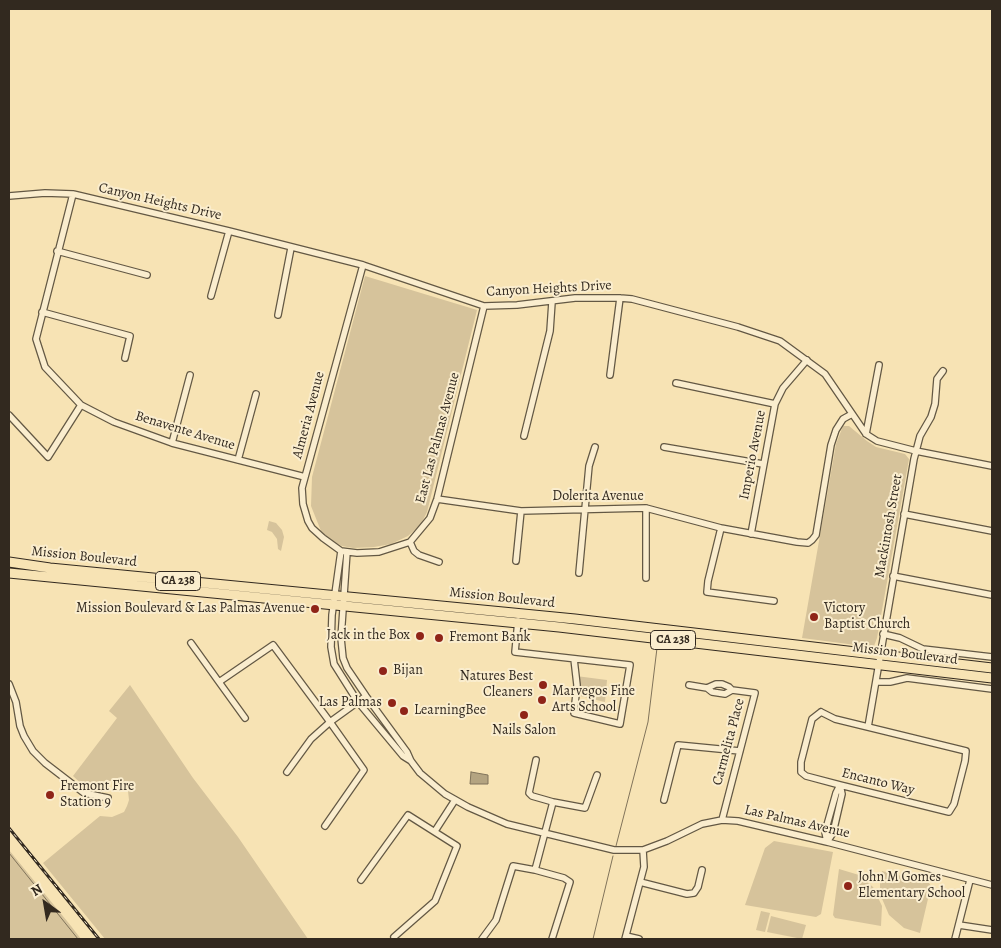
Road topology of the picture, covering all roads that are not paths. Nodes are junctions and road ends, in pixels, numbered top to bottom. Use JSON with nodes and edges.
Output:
{"nodes":[{"id":1,"x":73,"y":194,"type":"junction"},
{"id":2,"x":9,"y":196,"type":"edge"},
{"id":3,"x":229,"y":231,"type":"junction"},
{"id":4,"x":290,"y":248,"type":"junction"},
{"id":5,"x":57,"y":251,"type":"junction"},
{"id":6,"x":363,"y":266,"type":"junction"},
{"id":7,"x":146,"y":275,"type":"dead end"},
{"id":8,"x":210,"y":296,"type":"dead end"},
{"id":9,"x":620,"y":298,"type":"junction"},
{"id":10,"x":552,"y":302,"type":"junction"},
{"id":11,"x":484,"y":306,"type":"junction"},
{"id":12,"x":42,"y":312,"type":"junction"},
{"id":13,"x":278,"y":315,"type":"dead end"},
{"id":14,"x":126,"y":358,"type":"dead end"},
{"id":15,"x":807,"y":360,"type":"junction"},
{"id":16,"x":879,"y":365,"type":"dead end"},
{"id":17,"x":943,"y":371,"type":"dead end"},
{"id":18,"x":190,"y":375,"type":"dead end"},
{"id":19,"x":610,"y":375,"type":"dead end"},
{"id":20,"x":676,"y":383,"type":"dead end"},
{"id":21,"x":256,"y":394,"type":"dead end"},
{"id":22,"x":775,"y":404,"type":"junction"},
{"id":23,"x":81,"y":405,"type":"junction"},
{"id":24,"x":852,"y":414,"type":"junction"},
{"id":25,"x":9,"y":415,"type":"edge"},
{"id":26,"x":866,"y":434,"type":"junction"},
{"id":27,"x":524,"y":436,"type":"dead end"},
{"id":28,"x":172,"y":443,"type":"junction"},
{"id":29,"x":595,"y":447,"type":"dead end"},
{"id":30,"x":664,"y":447,"type":"dead end"},
{"id":31,"x":916,"y":452,"type":"junction"},
{"id":32,"x":238,"y":460,"type":"junction"},
{"id":33,"x":763,"y":464,"type":"junction"},
{"id":34,"x":992,"y":466,"type":"edge"},
{"id":35,"x":305,"y":477,"type":"junction"},
{"id":36,"x":438,"y":499,"type":"junction"},
{"id":37,"x":585,"y":508,"type":"junction"},
{"id":38,"x":646,"y":508,"type":"junction"},
{"id":39,"x":521,"y":511,"type":"junction"},
{"id":40,"x":904,"y":514,"type":"junction"},
{"id":41,"x":721,"y":528,"type":"junction"},
{"id":42,"x":992,"y":530,"type":"edge"},
{"id":43,"x":751,"y":534,"type":"junction"},
{"id":44,"x":410,"y":542,"type":"junction"},
{"id":45,"x":344,"y":551,"type":"junction"},
{"id":46,"x":516,"y":561,"type":"dead end"},
{"id":47,"x":9,"y":562,"type":"edge"},
{"id":48,"x":439,"y":562,"type":"dead end"},
{"id":49,"x":9,"y":573,"type":"edge"},
{"id":50,"x":579,"y":573,"type":"dead end"},
{"id":51,"x":893,"y":576,"type":"junction"},
{"id":52,"x":646,"y":578,"type":"dead end"},
{"id":53,"x":992,"y":595,"type":"edge"},
{"id":54,"x":339,"y":596,"type":"junction"},
{"id":55,"x":774,"y":601,"type":"dead end"},
{"id":56,"x":339,"y":606,"type":"junction"},
{"id":57,"x":518,"y":613,"type":"junction"},
{"id":58,"x":517,"y":623,"type":"junction"},
{"id":59,"x":883,"y":634,"type":"junction"},
{"id":60,"x":191,"y":643,"type":"dead end"},
{"id":61,"x":880,"y":654,"type":"junction"},
{"id":62,"x":992,"y":658,"type":"edge"},
{"id":63,"x":574,"y":659,"type":"junction"},
{"id":64,"x":880,"y":665,"type":"junction"},
{"id":65,"x":992,"y":668,"type":"edge"},
{"id":66,"x":992,"y":678,"type":"edge"},
{"id":67,"x":220,"y":682,"type":"junction"},
{"id":68,"x":876,"y":682,"type":"junction"},
{"id":69,"x":9,"y":684,"type":"edge"},
{"id":70,"x":689,"y":685,"type":"dead end"},
{"id":71,"x":992,"y":689,"type":"edge"},
{"id":72,"x":366,"y":696,"type":"junction"},
{"id":73,"x":358,"y":702,"type":"junction"},
{"id":74,"x":245,"y":718,"type":"dead end"},
{"id":75,"x":330,"y":722,"type":"junction"},
{"id":76,"x":868,"y":727,"type":"junction"},
{"id":77,"x":740,"y":751,"type":"junction"},
{"id":78,"x":536,"y":760,"type":"dead end"},
{"id":79,"x":411,"y":761,"type":"junction"},
{"id":80,"x":287,"y":772,"type":"dead end"},
{"id":81,"x":597,"y":775,"type":"dead end"},
{"id":82,"x":840,"y":785,"type":"junction"},
{"id":83,"x":108,"y":798,"type":"dead end"},
{"id":84,"x":455,"y":800,"type":"junction"},
{"id":85,"x":664,"y":800,"type":"dead end"},
{"id":86,"x":553,"y":802,"type":"junction"},
{"id":87,"x":722,"y":820,"type":"junction"},
{"id":88,"x":325,"y":826,"type":"dead end"},
{"id":89,"x":435,"y":831,"type":"junction"},
{"id":90,"x":545,"y":834,"type":"junction"},
{"id":91,"x":827,"y":842,"type":"junction"},
{"id":92,"x":643,"y":850,"type":"junction"},
{"id":93,"x":535,"y":870,"type":"junction"},
{"id":94,"x":702,"y":870,"type":"dead end"},
{"id":95,"x":361,"y":880,"type":"dead end"},
{"id":96,"x":970,"y":880,"type":"junction"},
{"id":97,"x":640,"y":882,"type":"junction"},
{"id":98,"x":992,"y":885,"type":"edge"},
{"id":99,"x":958,"y":924,"type":"junction"},
{"id":100,"x":992,"y":930,"type":"edge"},
{"id":101,"x":394,"y":937,"type":"dead end"},
{"id":102,"x":625,"y":938,"type":"edge"},
{"id":103,"x":482,"y":939,"type":"edge"},
{"id":104,"x":552,"y":939,"type":"edge"},
{"id":105,"x":639,"y":939,"type":"edge"},
{"id":106,"x":955,"y":939,"type":"edge"}],
"edges":[{"from":1,"to":2,"type":"street","name":"Canyon Heights Drive"},
{"from":1,"to":3,"type":"street","name":"Canyon Heights Drive"},
{"from":1,"to":5,"type":"street","name":"Benavente Avenue"},
{"from":3,"to":4,"type":"street","name":"Canyon Heights Drive"},
{"from":3,"to":8,"type":"street"},
{"from":4,"to":6,"type":"street","name":"Canyon Heights Drive"},
{"from":4,"to":13,"type":"street"},
{"from":5,"to":7,"type":"street"},
{"from":5,"to":12,"type":"street","name":"Benavente Avenue"},
{"from":6,"to":11,"type":"street","name":"Canyon Heights Drive"},
{"from":6,"to":35,"type":"street","name":"Almeria Avenue"},
{"from":9,"to":10,"type":"street","name":"Canyon Heights Drive"},
{"from":9,"to":15,"type":"street","name":"Canyon Heights Drive"},
{"from":9,"to":19,"type":"street"},
{"from":10,"to":11,"type":"street","name":"Canyon Heights Drive"},
{"from":10,"to":27,"type":"street"},
{"from":11,"to":36,"type":"street","name":"East Las Palmas Avenue"},
{"from":12,"to":14,"type":"street"},
{"from":12,"to":23,"type":"street","name":"Benavente Avenue"},
{"from":15,"to":22,"type":"street","name":"Imperio Avenue"},
{"from":15,"to":24,"type":"street","name":"Canyon Heights Drive"},
{"from":16,"to":26,"type":"street"},
{"from":17,"to":31,"type":"street","name":"Mackintosh Street"},
{"from":18,"to":28,"type":"street"},
{"from":20,"to":22,"type":"street"},
{"from":21,"to":32,"type":"street"},
{"from":22,"to":33,"type":"street","name":"Imperio Avenue"},
{"from":23,"to":25,"type":"street"},
{"from":23,"to":28,"type":"street","name":"Benavente Avenue"},
{"from":24,"to":26,"type":"street","name":"Canyon Heights Drive"},
{"from":24,"to":43,"type":"street","name":"Dolerita Avenue"},
{"from":26,"to":31,"type":"street"},
{"from":28,"to":32,"type":"street","name":"Benavente Avenue"},
{"from":29,"to":37,"type":"street"},
{"from":30,"to":33,"type":"street"},
{"from":31,"to":34,"type":"street"},
{"from":31,"to":40,"type":"street","name":"Mackintosh Street"},
{"from":32,"to":35,"type":"street","name":"Benavente Avenue"},
{"from":33,"to":43,"type":"street","name":"Imperio Avenue"},
{"from":35,"to":45,"type":"street","name":"Almeria Avenue"},
{"from":36,"to":39,"type":"street","name":"Dolerita Avenue"},
{"from":36,"to":44,"type":"street","name":"East Las Palmas Avenue"},
{"from":37,"to":38,"type":"street","name":"Dolerita Avenue"},
{"from":37,"to":39,"type":"street","name":"Dolerita Avenue"},
{"from":37,"to":50,"type":"street"},
{"from":38,"to":41,"type":"street","name":"Dolerita Avenue"},
{"from":38,"to":52,"type":"street"},
{"from":39,"to":46,"type":"street"},
{"from":40,"to":42,"type":"street"},
{"from":40,"to":51,"type":"street","name":"Mackintosh Street"},
{"from":41,"to":43,"type":"street","name":"Dolerita Avenue"},
{"from":41,"to":55,"type":"street"},
{"from":44,"to":45,"type":"street"},
{"from":44,"to":48,"type":"street"},
{"from":45,"to":54,"type":"street"},
{"from":47,"to":54,"type":"main road","name":"Mission Boulevard","number":"CA 238"},
{"from":49,"to":56,"type":"main road","name":"Mission Boulevard","number":"CA 238"},
{"from":51,"to":53,"type":"street"},
{"from":51,"to":59,"type":"street","name":"Mackintosh Street"},
{"from":54,"to":56,"type":"street","name":"Las Palmas Avenue"},
{"from":54,"to":56,"type":"street"},
{"from":54,"to":57,"type":"main road","name":"Mission Boulevard","number":"CA 238"},
{"from":56,"to":58,"type":"main road","name":"Mission Boulevard","number":"CA 238"},
{"from":56,"to":72,"type":"street","name":"Las Palmas Avenue"},
{"from":56,"to":73,"type":"street","name":"Las Palmas Avenue"},
{"from":57,"to":58,"type":"street"},
{"from":57,"to":61,"type":"main road","name":"Mission Boulevard","number":"CA 238"},
{"from":58,"to":63,"type":"street"},
{"from":58,"to":64,"type":"main road","name":"Mission Boulevard","number":"CA 238"},
{"from":59,"to":61,"type":"street","name":"Mackintosh Street"},
{"from":59,"to":62,"type":"street","name":"Mission Boulevard"},
{"from":60,"to":67,"type":"street"},
{"from":61,"to":64,"type":"street","name":"Mackintosh Street"},
{"from":61,"to":65,"type":"main road","name":"Mission Boulevard","number":"CA 238"},
{"from":63,"to":63,"type":"street"},
{"from":64,"to":66,"type":"main road","name":"Mission Boulevard","number":"CA 238"},
{"from":64,"to":68,"type":"street","name":"Mackintosh Street"},
{"from":67,"to":74,"type":"street"},
{"from":67,"to":75,"type":"street"},
{"from":68,"to":71,"type":"street","name":"Mission Boulevard"},
{"from":68,"to":76,"type":"street","name":"Mackintosh Street"},
{"from":69,"to":83,"type":"street"},
{"from":70,"to":77,"type":"street","name":"Carmelita Place"},
{"from":72,"to":73,"type":"street"},
{"from":72,"to":79,"type":"street","name":"Las Palmas Avenue"},
{"from":73,"to":75,"type":"street"},
{"from":73,"to":79,"type":"street","name":"Las Palmas Avenue"},
{"from":75,"to":80,"type":"street"},
{"from":75,"to":88,"type":"street"},
{"from":76,"to":82,"type":"street","name":"Encanto Way"},
{"from":76,"to":82,"type":"street","name":"Encanto Way"},
{"from":77,"to":85,"type":"street"},
{"from":77,"to":87,"type":"street","name":"Carmelita Place"},
{"from":78,"to":86,"type":"street"},
{"from":79,"to":84,"type":"street","name":"Las Palmas Avenue"},
{"from":81,"to":86,"type":"street"},
{"from":82,"to":91,"type":"street"},
{"from":84,"to":89,"type":"street"},
{"from":84,"to":90,"type":"street","name":"Las Palmas Avenue"},
{"from":86,"to":90,"type":"street"},
{"from":87,"to":91,"type":"street","name":"Las Palmas Avenue"},
{"from":87,"to":92,"type":"street","name":"Las Palmas Avenue"},
{"from":89,"to":95,"type":"street"},
{"from":89,"to":101,"type":"street"},
{"from":90,"to":92,"type":"street","name":"Las Palmas Avenue"},
{"from":90,"to":93,"type":"street"},
{"from":91,"to":96,"type":"street","name":"Las Palmas Avenue"},
{"from":92,"to":97,"type":"street"},
{"from":93,"to":103,"type":"street"},
{"from":93,"to":104,"type":"street"},
{"from":94,"to":97,"type":"street"},
{"from":96,"to":98,"type":"street","name":"Las Palmas Avenue"},
{"from":96,"to":99,"type":"street"},
{"from":97,"to":102,"type":"street"},
{"from":99,"to":100,"type":"street"},
{"from":99,"to":106,"type":"street"},
{"from":102,"to":105,"type":"street"}]}
